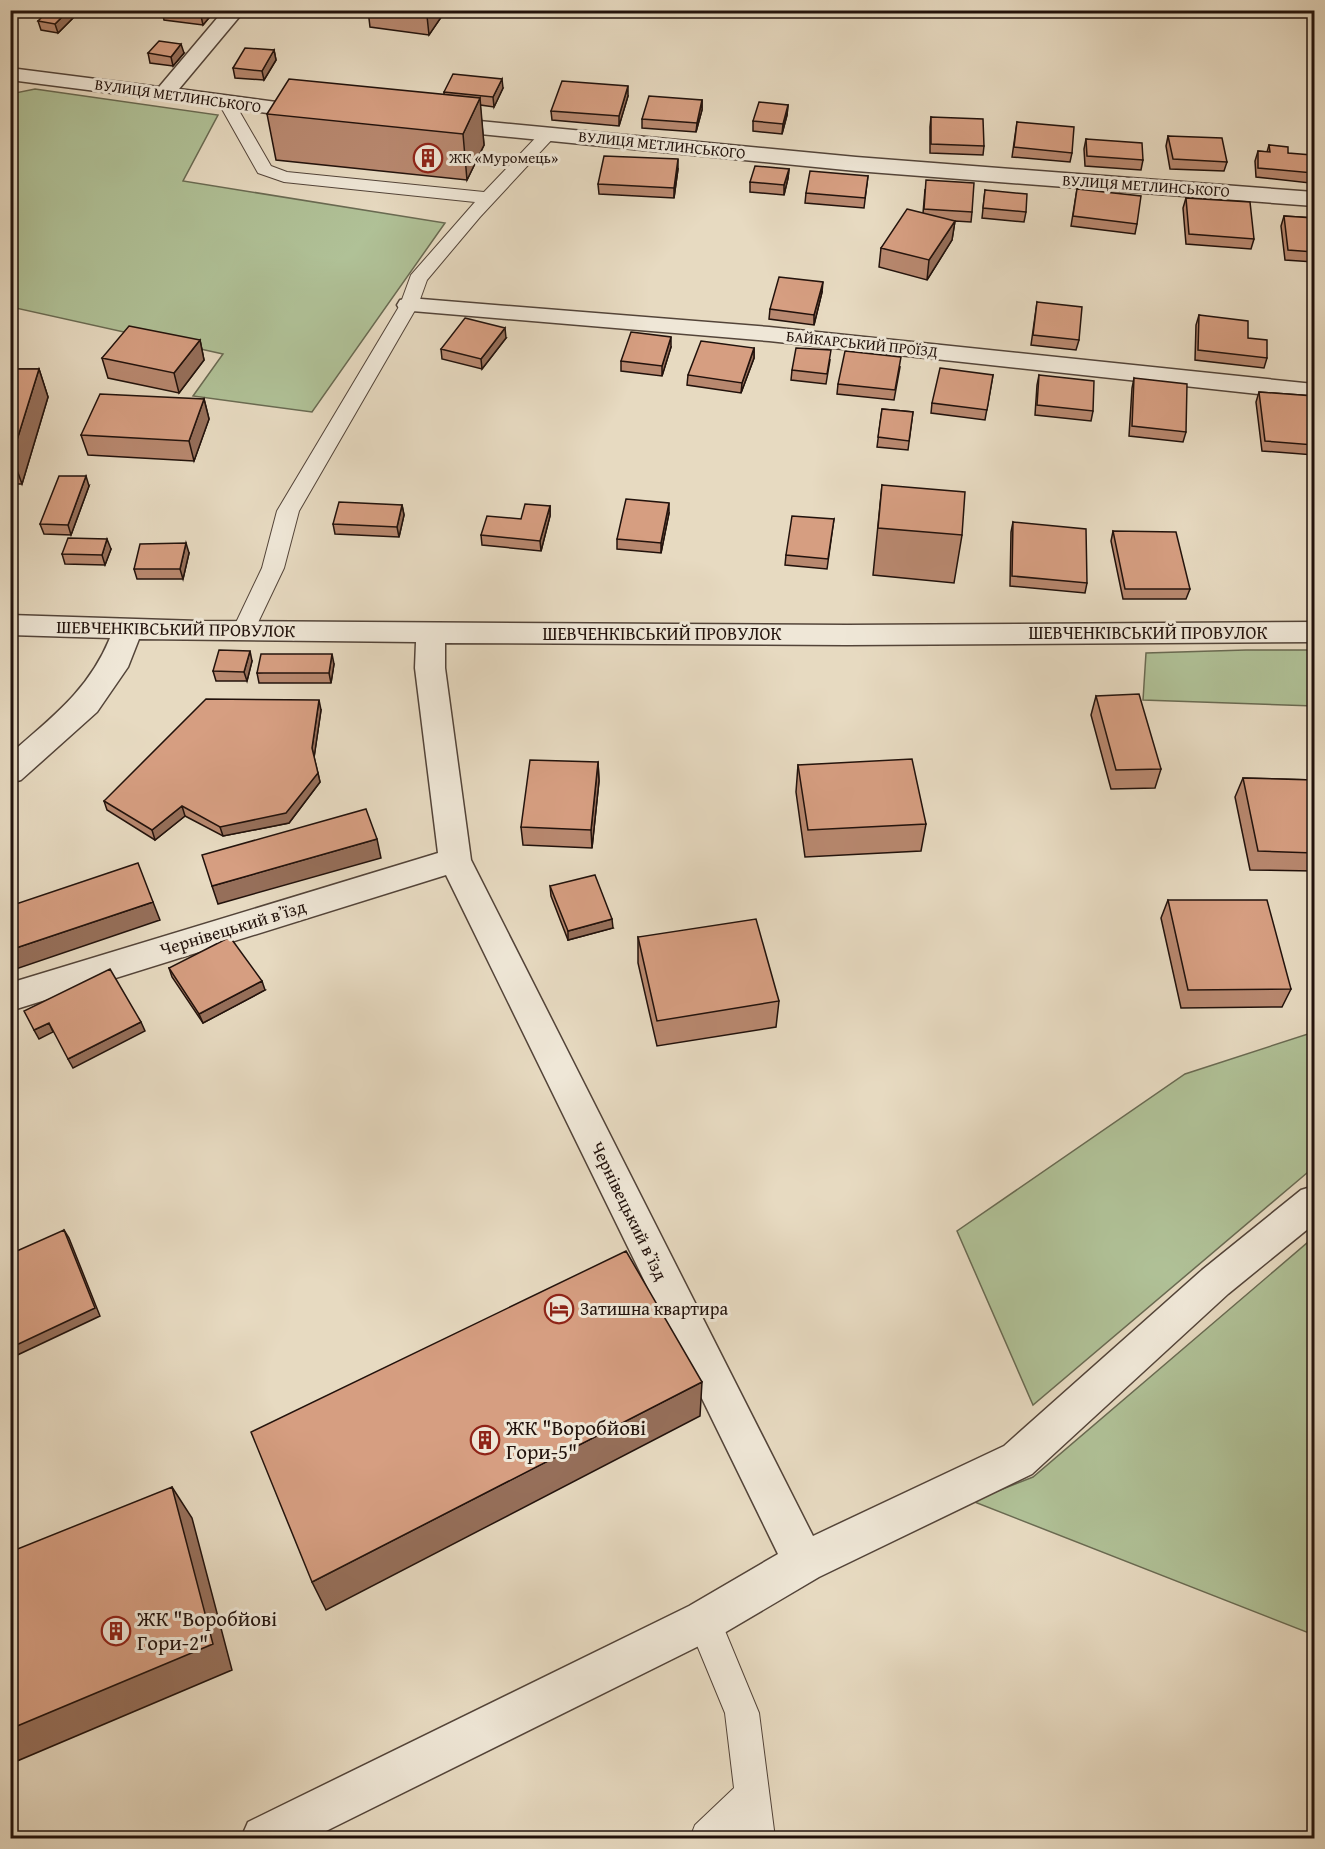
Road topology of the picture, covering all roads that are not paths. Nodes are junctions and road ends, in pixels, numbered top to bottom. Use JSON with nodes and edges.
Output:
{"nodes":[{"id":1,"x":235,"y":10,"type":"edge"},
{"id":2,"x":10,"y":74,"type":"edge"},
{"id":3,"x":164,"y":94,"type":"junction"},
{"id":4,"x":226,"y":102,"type":"junction"},
{"id":5,"x":334,"y":115,"type":"edge"},
{"id":6,"x":418,"y":122,"type":"edge"},
{"id":7,"x":549,"y":134,"type":"junction"},
{"id":8,"x":488,"y":198,"type":"junction"},
{"id":9,"x":1314,"y":199,"type":"edge"},
{"id":10,"x":409,"y":305,"type":"junction"},
{"id":11,"x":1314,"y":392,"type":"edge"},
{"id":12,"x":10,"y":625,"type":"edge"},
{"id":13,"x":128,"y":630,"type":"junction"},
{"id":14,"x":243,"y":631,"type":"junction"},
{"id":15,"x":1314,"y":632,"type":"edge"},
{"id":16,"x":431,"y":633,"type":"junction"},
{"id":17,"x":10,"y":772,"type":"edge"},
{"id":18,"x":455,"y":860,"type":"junction"},
{"id":19,"x":10,"y":997,"type":"edge"},
{"id":20,"x":1314,"y":1202,"type":"edge"},
{"id":21,"x":804,"y":1562,"type":"junction"},
{"id":22,"x":704,"y":1621,"type":"junction"},
{"id":23,"x":752,"y":1795,"type":"junction"},
{"id":24,"x":264,"y":1839,"type":"edge"},
{"id":25,"x":708,"y":1839,"type":"edge"},
{"id":26,"x":757,"y":1839,"type":"edge"}],
"edges":[{"from":1,"to":3,"type":"street"},
{"from":2,"to":3,"type":"street","name":"ВУЛИЦЯ МЕТЛИНСЬКОГО"},
{"from":3,"to":4,"type":"street","name":"ВУЛИЦЯ МЕТЛИНСЬКОГО"},
{"from":4,"to":5,"type":"street","name":"ВУЛИЦЯ МЕТЛИНСЬКОГО"},
{"from":4,"to":8,"type":"lane"},
{"from":6,"to":7,"type":"street","name":"ВУЛИЦЯ МЕТЛИНСЬКОГО"},
{"from":7,"to":8,"type":"lane"},
{"from":7,"to":9,"type":"street","name":"ВУЛИЦЯ МЕТЛИНСЬКОГО"},
{"from":8,"to":10,"type":"lane"},
{"from":10,"to":11,"type":"street","name":"БАЙКАРСЬКИЙ ПРОЇЗД"},
{"from":10,"to":14,"type":"lane"},
{"from":12,"to":13,"type":"street","name":"ШЕВЧЕНКІВСЬКИЙ ПРОВУЛОК"},
{"from":13,"to":14,"type":"street","name":"ШЕВЧЕНКІВСЬКИЙ ПРОВУЛОК"},
{"from":13,"to":17,"type":"street"},
{"from":14,"to":16,"type":"street","name":"ШЕВЧЕНКІВСЬКИЙ ПРОВУЛОК"},
{"from":15,"to":16,"type":"street","name":"ШЕВЧЕНКІВСЬКИЙ ПРОВУЛОК"},
{"from":16,"to":18,"type":"street","name":"Чернівецький вʼїзд"},
{"from":18,"to":19,"type":"street","name":"Чернівецький вʼїзд"},
{"from":18,"to":21,"type":"street","name":"Чернівецький вʼїзд"},
{"from":20,"to":21,"type":"street"},
{"from":21,"to":22,"type":"street"},
{"from":22,"to":23,"type":"lane"},
{"from":22,"to":24,"type":"street"},
{"from":23,"to":25,"type":"lane"},
{"from":23,"to":26,"type":"lane"}]}
